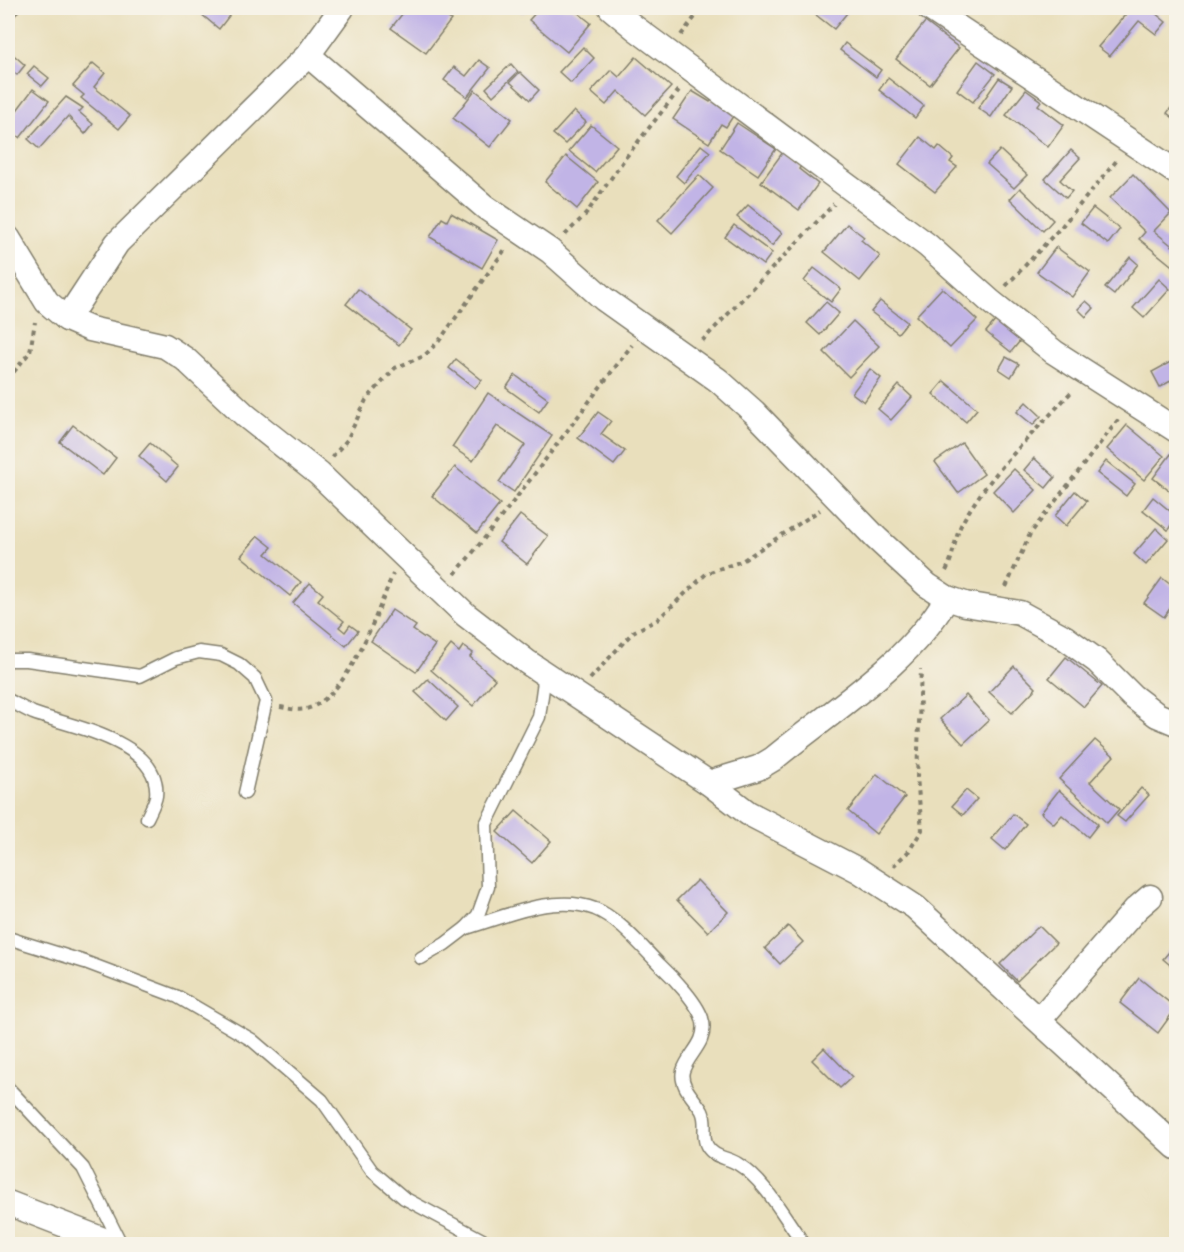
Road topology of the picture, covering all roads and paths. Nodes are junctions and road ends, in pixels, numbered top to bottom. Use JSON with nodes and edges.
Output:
{"nodes":[{"id":1,"x":342,"y":8,"type":"edge"},
{"id":2,"x":611,"y":8,"type":"edge"},
{"id":3,"x":702,"y":8,"type":"edge"},
{"id":4,"x":928,"y":8,"type":"edge"},
{"id":5,"x":668,"y":53,"type":"junction"},
{"id":6,"x":308,"y":55,"type":"junction"},
{"id":7,"x":694,"y":73,"type":"junction"},
{"id":8,"x":1131,"y":142,"type":"junction"},
{"id":9,"x":1176,"y":172,"type":"edge"},
{"id":10,"x":849,"y":189,"type":"junction"},
{"id":11,"x":519,"y":228,"type":"junction"},
{"id":12,"x":8,"y":238,"type":"edge"},
{"id":13,"x":550,"y":250,"type":"junction"},
{"id":14,"x":36,"y":282,"type":"junction"},
{"id":15,"x":991,"y":302,"type":"junction"},
{"id":16,"x":67,"y":319,"type":"junction"},
{"id":17,"x":645,"y":328,"type":"junction"},
{"id":18,"x":684,"y":358,"type":"junction"},
{"id":19,"x":1087,"y":374,"type":"junction"},
{"id":20,"x":8,"y":379,"type":"edge"},
{"id":21,"x":1131,"y":403,"type":"junction"},
{"id":22,"x":1176,"y":430,"type":"edge"},
{"id":23,"x":319,"y":474,"type":"junction"},
{"id":24,"x":839,"y":500,"type":"junction"},
{"id":25,"x":402,"y":553,"type":"junction"},
{"id":26,"x":441,"y":591,"type":"junction"},
{"id":27,"x":941,"y":594,"type":"junction"},
{"id":28,"x":995,"y":609,"type":"junction"},
{"id":29,"x":922,"y":634,"type":"junction"},
{"id":30,"x":8,"y":660,"type":"edge"},
{"id":31,"x":545,"y":674,"type":"junction"},
{"id":32,"x":576,"y":695,"type":"junction"},
{"id":33,"x":8,"y":700,"type":"edge"},
{"id":34,"x":265,"y":705,"type":"junction"},
{"id":35,"x":1176,"y":723,"type":"edge"},
{"id":36,"x":708,"y":783,"type":"junction"},
{"id":37,"x":245,"y":792,"type":"dead end"},
{"id":38,"x":147,"y":818,"type":"dead end"},
{"id":39,"x":877,"y":881,"type":"junction"},
{"id":40,"x":1150,"y":897,"type":"dead end"},
{"id":41,"x":466,"y":928,"type":"junction"},
{"id":42,"x":8,"y":938,"type":"edge"},
{"id":43,"x":421,"y":958,"type":"dead end"},
{"id":44,"x":1039,"y":1020,"type":"junction"},
{"id":45,"x":8,"y":1088,"type":"edge"},
{"id":46,"x":1176,"y":1147,"type":"edge"},
{"id":47,"x":8,"y":1203,"type":"edge"},
{"id":48,"x":114,"y":1245,"type":"edge"},
{"id":49,"x":121,"y":1245,"type":"edge"},
{"id":50,"x":490,"y":1245,"type":"edge"},
{"id":51,"x":804,"y":1245,"type":"edge"}],
"edges":[{"from":1,"to":6,"type":"street"},
{"from":2,"to":5,"type":"street"},
{"from":3,"to":5,"type":"path"},
{"from":4,"to":8,"type":"street"},
{"from":5,"to":7,"type":"street"},
{"from":6,"to":11,"type":"street"},
{"from":6,"to":16,"type":"street"},
{"from":7,"to":10,"type":"street"},
{"from":7,"to":13,"type":"path"},
{"from":8,"to":9,"type":"street"},
{"from":8,"to":15,"type":"path"},
{"from":10,"to":15,"type":"street"},
{"from":10,"to":18,"type":"path"},
{"from":11,"to":13,"type":"street"},
{"from":11,"to":23,"type":"path"},
{"from":12,"to":14,"type":"street"},
{"from":13,"to":17,"type":"street"},
{"from":14,"to":16,"type":"street"},
{"from":14,"to":20,"type":"path"},
{"from":15,"to":19,"type":"street"},
{"from":16,"to":23,"type":"street"},
{"from":17,"to":18,"type":"street"},
{"from":17,"to":26,"type":"path"},
{"from":18,"to":24,"type":"street"},
{"from":19,"to":21,"type":"street"},
{"from":19,"to":27,"type":"path"},
{"from":21,"to":22,"type":"street"},
{"from":21,"to":28,"type":"path"},
{"from":23,"to":25,"type":"street"},
{"from":24,"to":27,"type":"street"},
{"from":24,"to":32,"type":"path"},
{"from":25,"to":26,"type":"street"},
{"from":25,"to":34,"type":"path"},
{"from":26,"to":31,"type":"street"},
{"from":27,"to":28,"type":"street"},
{"from":27,"to":29,"type":"street"},
{"from":28,"to":35,"type":"street"},
{"from":29,"to":36,"type":"street"},
{"from":29,"to":39,"type":"path"},
{"from":30,"to":34,"type":"lane"},
{"from":31,"to":32,"type":"street"},
{"from":31,"to":41,"type":"lane"},
{"from":32,"to":36,"type":"street"},
{"from":33,"to":38,"type":"lane"},
{"from":34,"to":37,"type":"lane"},
{"from":36,"to":39,"type":"street"},
{"from":39,"to":44,"type":"street"},
{"from":40,"to":44,"type":"street"},
{"from":41,"to":43,"type":"lane"},
{"from":41,"to":51,"type":"lane"},
{"from":42,"to":50,"type":"lane"},
{"from":44,"to":46,"type":"street"},
{"from":45,"to":49,"type":"lane"},
{"from":47,"to":48,"type":"street"}]}
